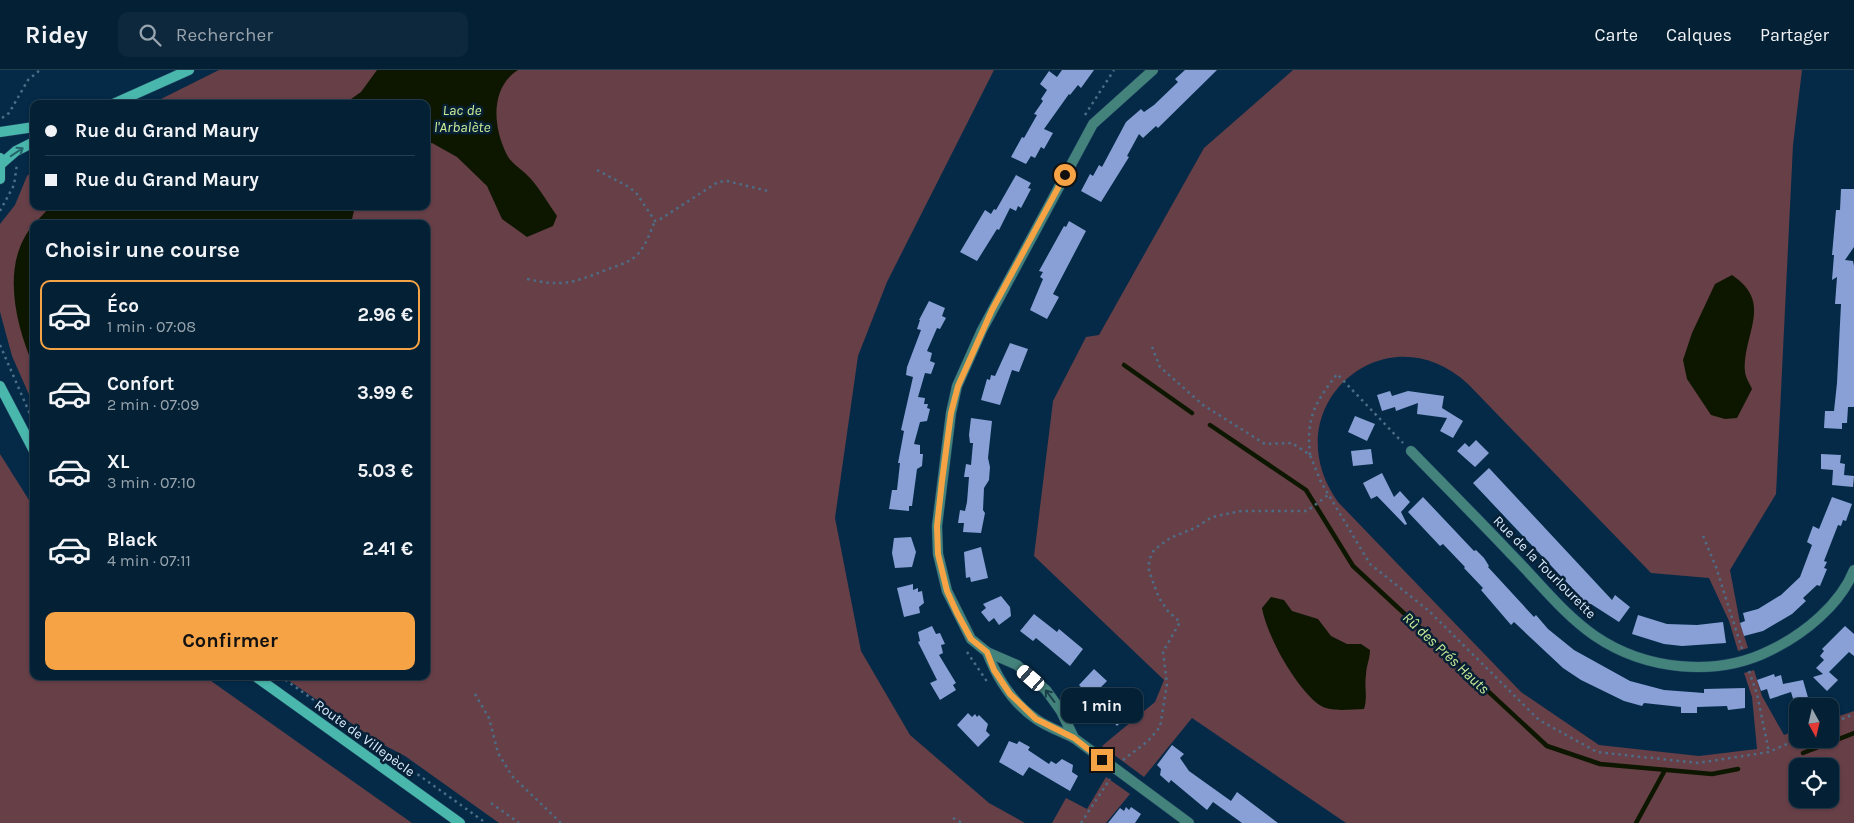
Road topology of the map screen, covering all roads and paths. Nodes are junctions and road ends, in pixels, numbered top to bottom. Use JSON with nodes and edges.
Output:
{"nodes":[{"id":1,"x":40,"y":70,"type":"edge"},
{"id":2,"x":189,"y":70,"type":"edge"},
{"id":3,"x":1114,"y":70,"type":"edge"},
{"id":4,"x":1153,"y":70,"type":"edge"},
{"id":5,"x":122,"y":100,"type":"edge"},
{"id":6,"x":0,"y":117,"type":"edge"},
{"id":7,"x":1082,"y":121,"type":"dead end"},
{"id":8,"x":30,"y":128,"type":"edge"},
{"id":9,"x":0,"y":132,"type":"edge"},
{"id":10,"x":30,"y":144,"type":"edge"},
{"id":11,"x":17,"y":160,"type":"dead end"},
{"id":12,"x":1,"y":161,"type":"edge"},
{"id":13,"x":597,"y":170,"type":"dead end"},
{"id":14,"x":0,"y":179,"type":"edge"},
{"id":15,"x":768,"y":191,"type":"dead end"},
{"id":16,"x":0,"y":211,"type":"edge"},
{"id":17,"x":655,"y":220,"type":"junction"},
{"id":18,"x":527,"y":279,"type":"dead end"},
{"id":19,"x":0,"y":345,"type":"edge"},
{"id":20,"x":1152,"y":347,"type":"dead end"},
{"id":21,"x":0,"y":386,"type":"edge"},
{"id":22,"x":30,"y":413,"type":"edge"},
{"id":23,"x":30,"y":443,"type":"edge"},
{"id":24,"x":1410,"y":451,"type":"joint"},
{"id":25,"x":1310,"y":455,"type":"junction"},
{"id":26,"x":1328,"y":495,"type":"junction"},
{"id":27,"x":1703,"y":536,"type":"dead end"},
{"id":28,"x":1854,"y":570,"type":"edge"},
{"id":29,"x":963,"y":646,"type":"dead end"},
{"id":30,"x":987,"y":652,"type":"junction"},
{"id":31,"x":1745,"y":660,"type":"junction"},
{"id":32,"x":261,"y":680,"type":"edge"},
{"id":33,"x":286,"y":680,"type":"edge"},
{"id":34,"x":991,"y":686,"type":"dead end"},
{"id":35,"x":475,"y":694,"type":"dead end"},
{"id":36,"x":1854,"y":714,"type":"edge"},
{"id":37,"x":1839,"y":720,"type":"edge"},
{"id":38,"x":1074,"y":738,"type":"junction"},
{"id":39,"x":1789,"y":743,"type":"edge"},
{"id":40,"x":1769,"y":752,"type":"junction"},
{"id":41,"x":1116,"y":770,"type":"junction"},
{"id":42,"x":491,"y":803,"type":"dead end"},
{"id":43,"x":953,"y":818,"type":"dead end"},
{"id":44,"x":460,"y":823,"type":"edge"},
{"id":45,"x":486,"y":823,"type":"edge"},
{"id":46,"x":519,"y":823,"type":"edge"},
{"id":47,"x":561,"y":823,"type":"edge"},
{"id":48,"x":962,"y":823,"type":"edge"},
{"id":49,"x":1081,"y":823,"type":"edge"},
{"id":50,"x":1189,"y":823,"type":"edge"}],
"edges":[{"from":1,"to":6,"type":"path"},
{"from":2,"to":5,"type":"main road"},
{"from":3,"to":7,"type":"path"},
{"from":4,"to":30,"type":"street"},
{"from":8,"to":9,"type":"main road"},
{"from":12,"to":10,"type":"main road","one_way":true},
{"from":11,"to":16,"type":"path"},
{"from":12,"to":14,"type":"main road"},
{"from":13,"to":17,"type":"path"},
{"from":15,"to":17,"type":"path"},
{"from":17,"to":18,"type":"path"},
{"from":19,"to":22,"type":"path"},
{"from":20,"to":25,"type":"path"},
{"from":21,"to":23,"type":"main road"},
{"from":24,"to":25,"type":"path"},
{"from":24,"to":31,"type":"street","name":"Rue de la Tourlourette"},
{"from":25,"to":26,"type":"path"},
{"from":26,"to":40,"type":"path"},
{"from":26,"to":41,"type":"path"},
{"from":27,"to":31,"type":"path"},
{"from":28,"to":31,"type":"street","name":"Rue de la Tourlourette"},
{"from":29,"to":34,"type":"path"},
{"from":30,"to":38,"type":"street"},
{"from":38,"to":30,"type":"street","one_way":true},
{"from":31,"to":40,"type":"path"},
{"from":32,"to":44,"type":"main road","name":"Route de Villepècle"},
{"from":33,"to":45,"type":"path"},
{"from":35,"to":47,"type":"path"},
{"from":36,"to":37,"type":"path"},
{"from":38,"to":41,"type":"street"},
{"from":39,"to":40,"type":"path"},
{"from":41,"to":49,"type":"path"},
{"from":41,"to":50,"type":"street"},
{"from":42,"to":46,"type":"path"},
{"from":43,"to":48,"type":"path"}]}
